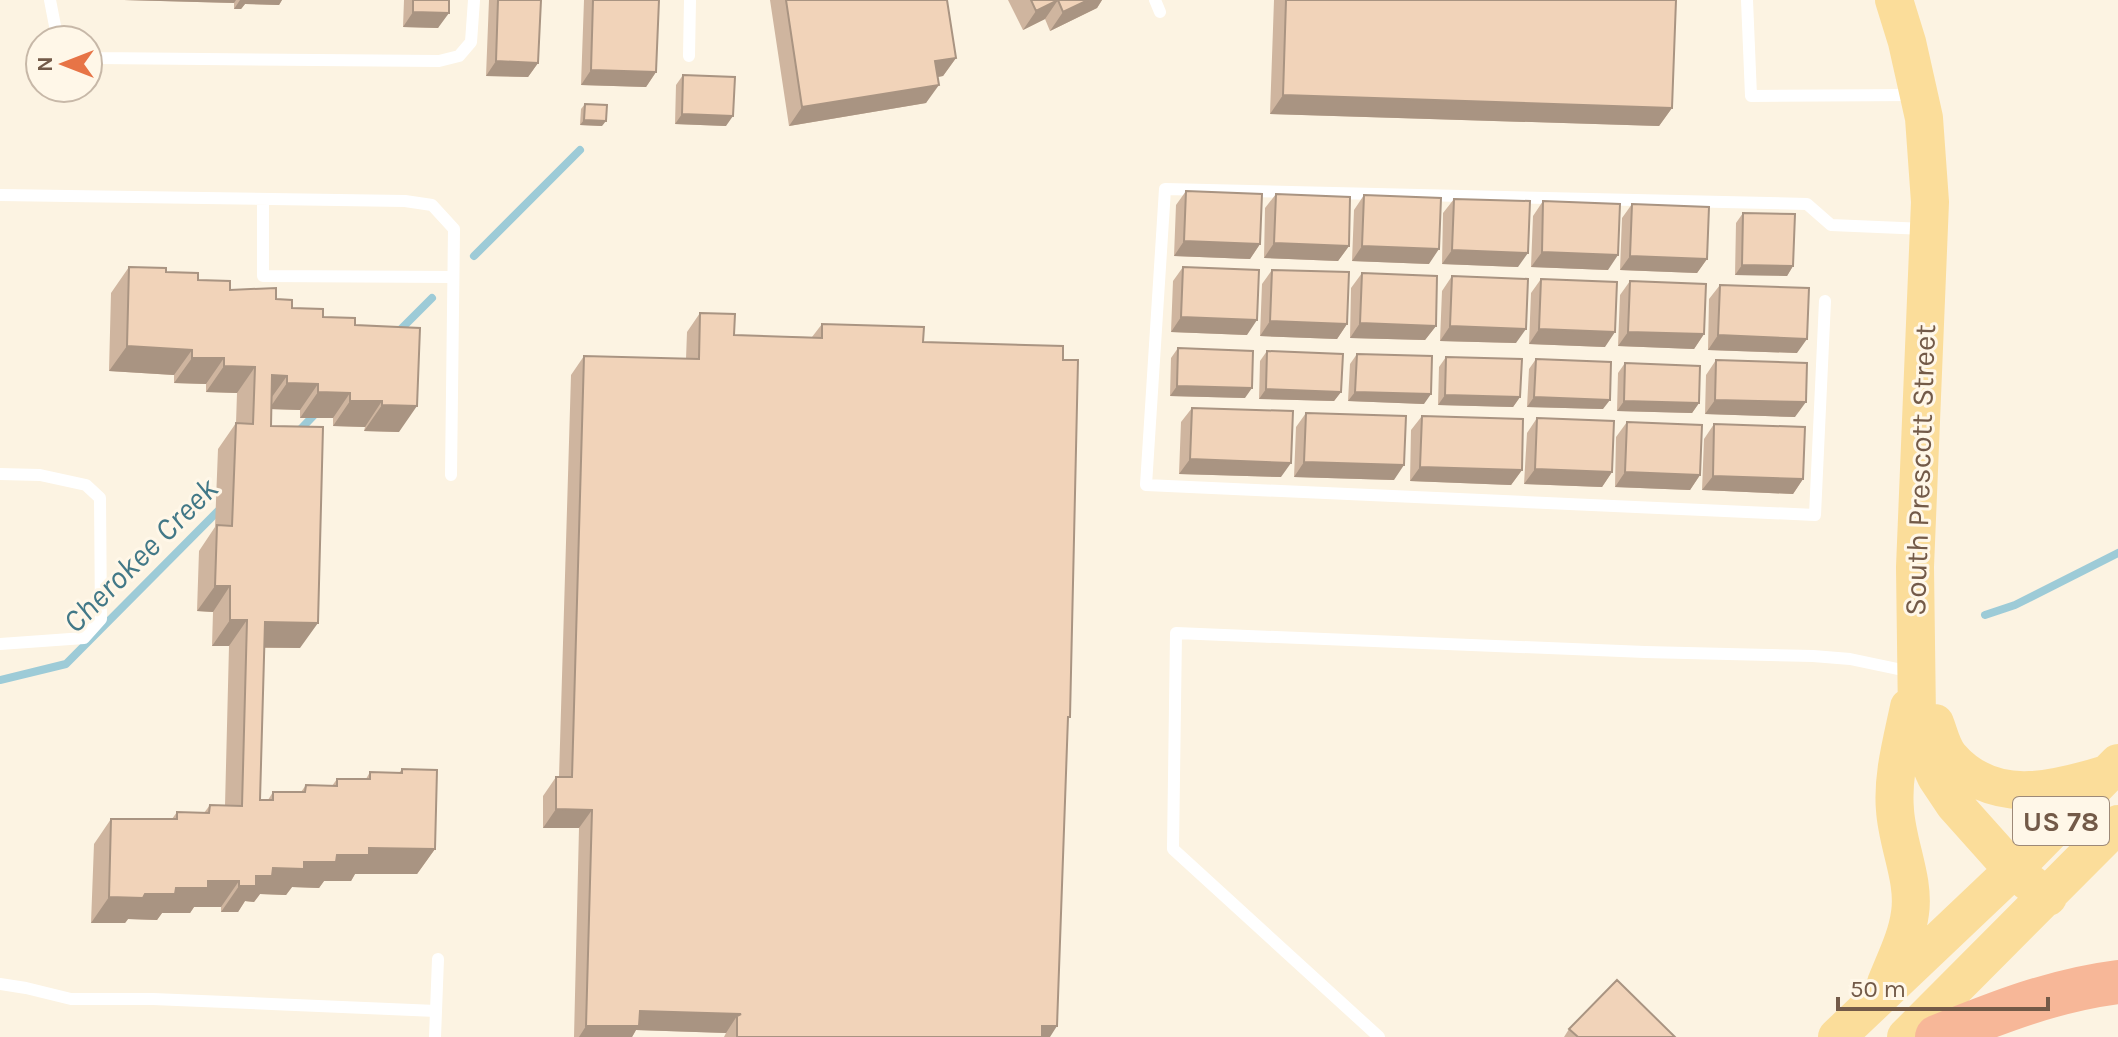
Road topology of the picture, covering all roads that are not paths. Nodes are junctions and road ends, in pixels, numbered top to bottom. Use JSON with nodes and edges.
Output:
{"nodes":[{"id":1,"x":50,"y":0,"type":"edge"},
{"id":2,"x":474,"y":0,"type":"edge"},
{"id":3,"x":690,"y":0,"type":"edge"},
{"id":4,"x":1747,"y":0,"type":"edge"},
{"id":5,"x":1894,"y":0,"type":"edge"},
{"id":6,"x":55,"y":24,"type":"edge"},
{"id":7,"x":689,"y":56,"type":"dead end"},
{"id":8,"x":104,"y":58,"type":"edge"},
{"id":9,"x":1919,"y":95,"type":"junction"},
{"id":10,"x":0,"y":195,"type":"edge"},
{"id":11,"x":263,"y":199,"type":"junction"},
{"id":12,"x":1928,"y":229,"type":"junction"},
{"id":13,"x":453,"y":277,"type":"junction"},
{"id":14,"x":1825,"y":301,"type":"dead end"},
{"id":15,"x":0,"y":474,"type":"edge"},
{"id":16,"x":451,"y":475,"type":"dead end"},
{"id":17,"x":0,"y":644,"type":"edge"},
{"id":18,"x":1915,"y":673,"type":"junction"},
{"id":19,"x":2113,"y":768,"type":"edge"},
{"id":20,"x":2118,"y":824,"type":"edge"},
{"id":21,"x":2013,"y":870,"type":"junction"},
{"id":22,"x":2048,"y":897,"type":"junction"},
{"id":23,"x":438,"y":959,"type":"dead end"},
{"id":24,"x":2118,"y":982,"type":"edge"},
{"id":25,"x":0,"y":984,"type":"edge"},
{"id":26,"x":1882,"y":994,"type":"junction"},
{"id":27,"x":436,"y":1011,"type":"junction"},
{"id":28,"x":435,"y":1037,"type":"edge"},
{"id":29,"x":1379,"y":1037,"type":"edge"},
{"id":30,"x":1837,"y":1037,"type":"edge"},
{"id":31,"x":1906,"y":1037,"type":"edge"},
{"id":32,"x":1937,"y":1037,"type":"edge"}],
"edges":[{"from":1,"to":6,"type":"lane"},
{"from":2,"to":8,"type":"lane"},
{"from":3,"to":7,"type":"lane"},
{"from":4,"to":9,"type":"lane"},
{"from":5,"to":9,"type":"main road","name":"South Prescott Street"},
{"from":9,"to":12,"type":"main road","name":"South Prescott Street"},
{"from":10,"to":11,"type":"lane"},
{"from":11,"to":13,"type":"lane"},
{"from":11,"to":13,"type":"lane"},
{"from":12,"to":14,"type":"lane"},
{"from":12,"to":18,"type":"main road","name":"South Prescott Street"},
{"from":13,"to":16,"type":"lane"},
{"from":15,"to":17,"type":"lane"},
{"from":18,"to":19,"type":"main road"},
{"from":18,"to":21,"type":"main road","name":"South Prescott Street"},
{"from":18,"to":26,"type":"main road"},
{"from":18,"to":29,"type":"lane"},
{"from":19,"to":21,"type":"main road","number":"US 78"},
{"from":20,"to":22,"type":"main road","number":"US 78"},
{"from":21,"to":22,"type":"main road","name":"South Prescott Street"},
{"from":21,"to":26,"type":"main road","number":"US 78"},
{"from":22,"to":31,"type":"main road","number":"US 78"},
{"from":23,"to":27,"type":"lane"},
{"from":24,"to":32,"type":"highway"},
{"from":25,"to":27,"type":"lane"},
{"from":26,"to":30,"type":"main road","number":"US 78"},
{"from":27,"to":28,"type":"lane"}]}
